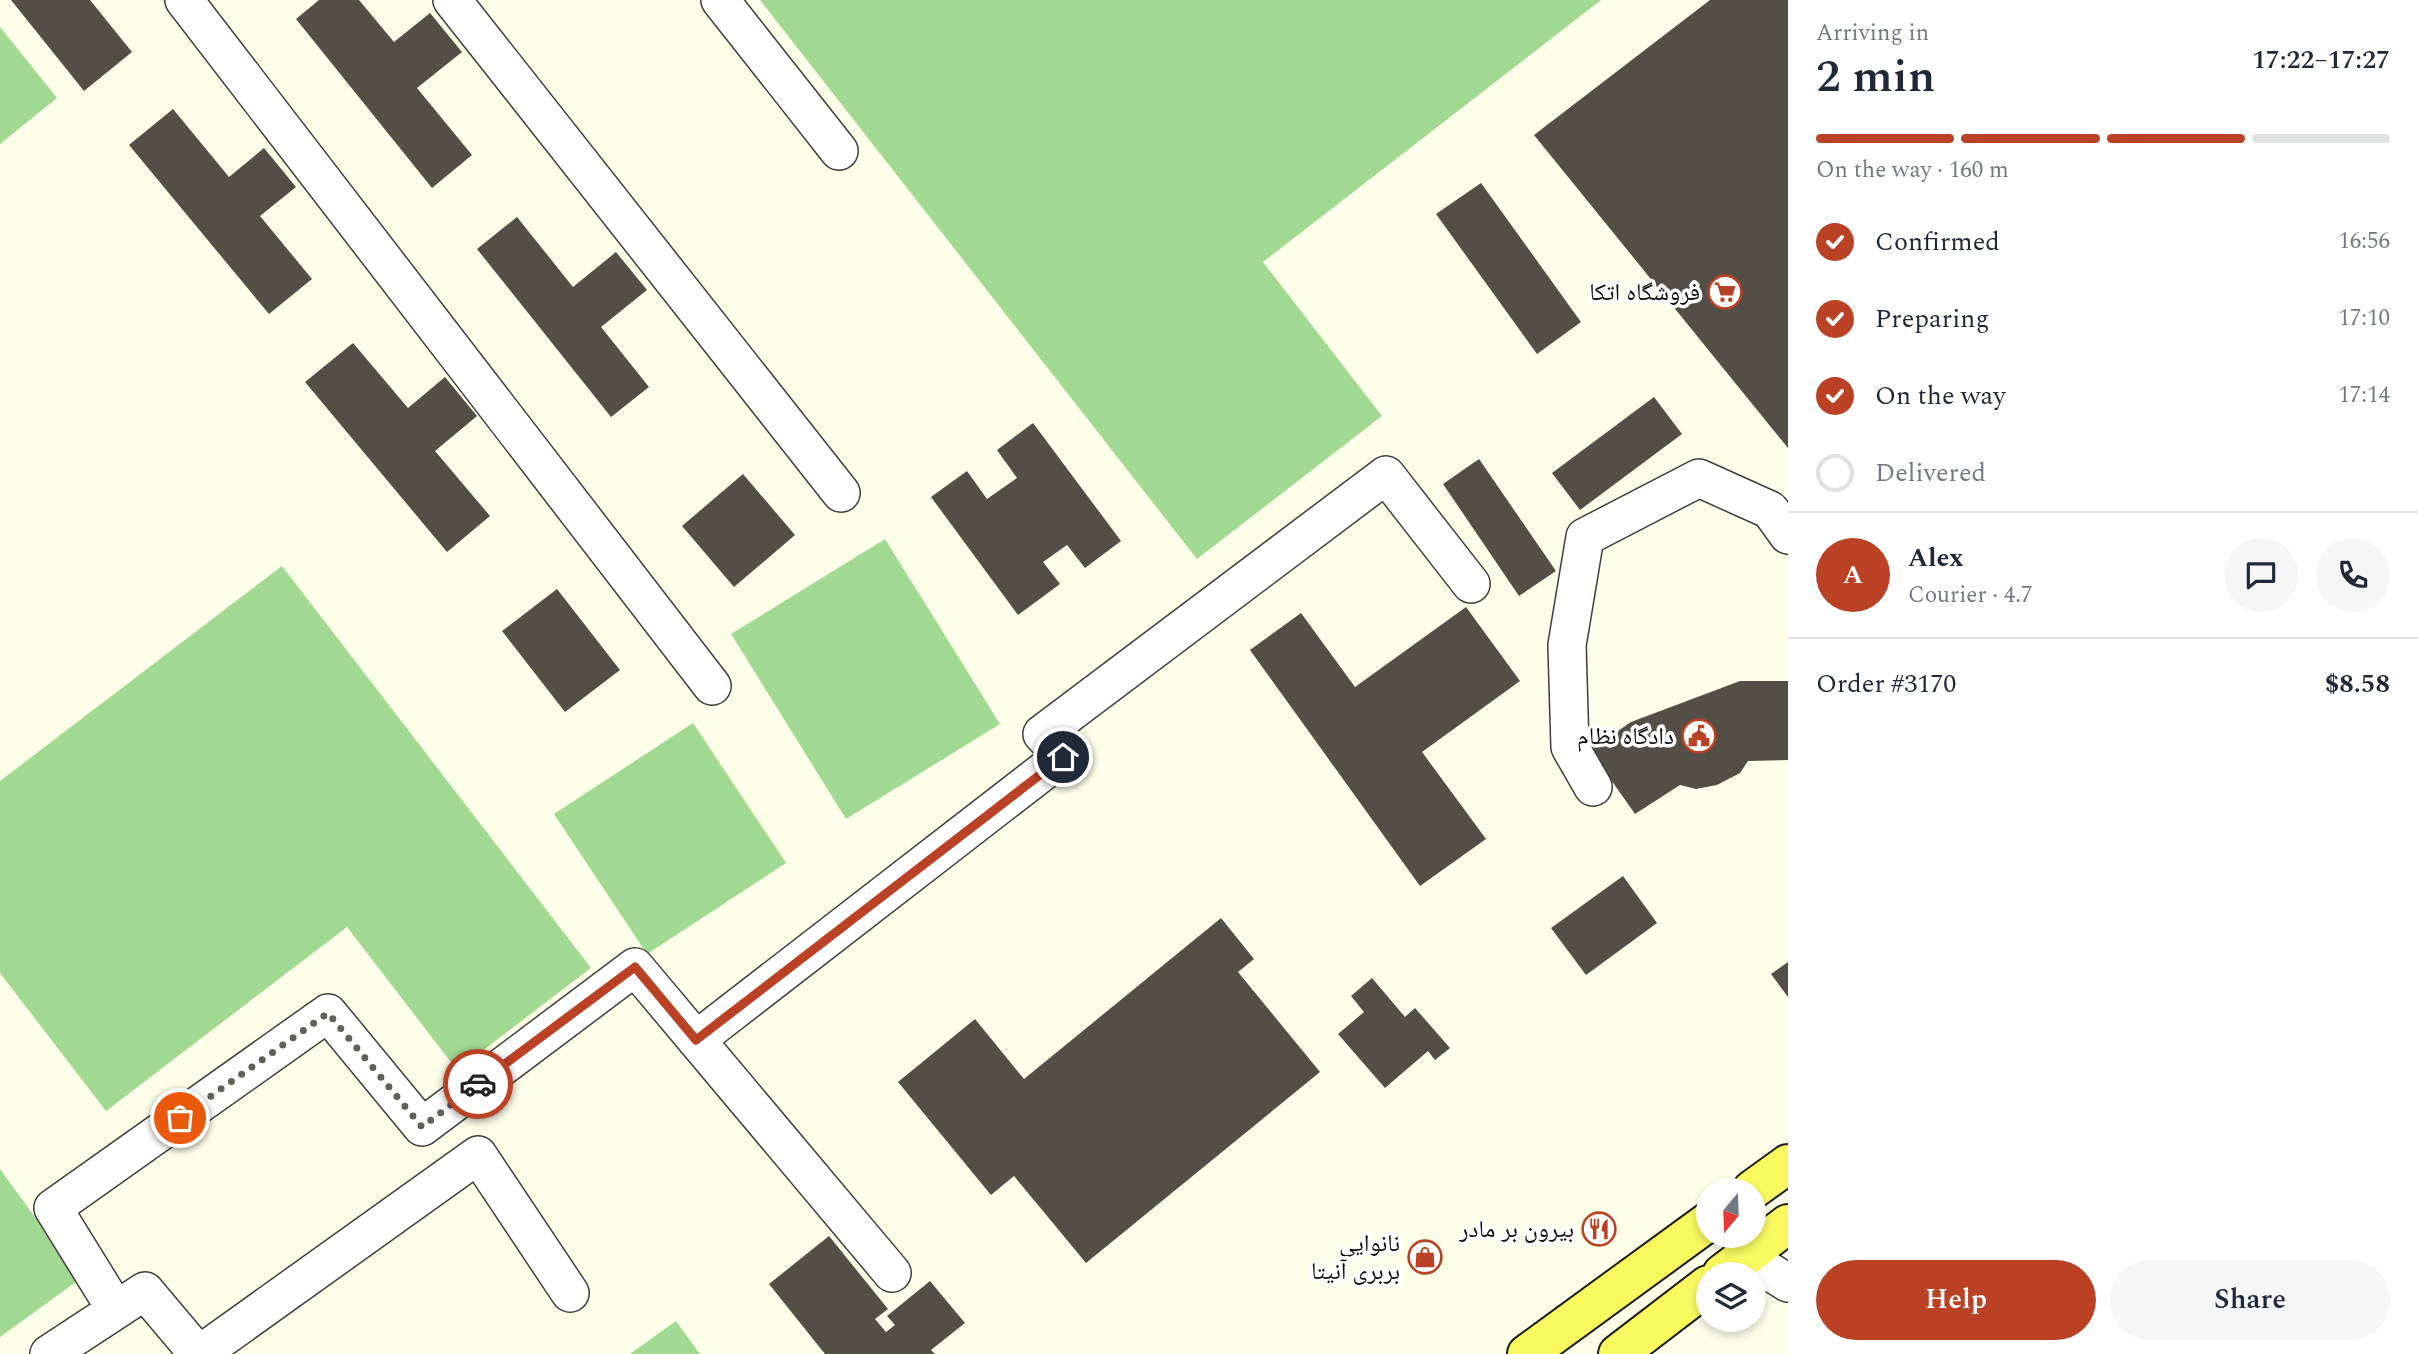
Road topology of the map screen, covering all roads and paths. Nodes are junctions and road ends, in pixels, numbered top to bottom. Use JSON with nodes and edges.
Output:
{"nodes":[{"id":1,"x":184,"y":0,"type":"edge"},
{"id":2,"x":452,"y":0,"type":"edge"},
{"id":3,"x":720,"y":0,"type":"edge"},
{"id":4,"x":839,"y":152,"type":"dead end"},
{"id":5,"x":841,"y":493,"type":"dead end"},
{"id":6,"x":1788,"y":535,"type":"edge"},
{"id":7,"x":1471,"y":584,"type":"dead end"},
{"id":8,"x":712,"y":686,"type":"dead end"},
{"id":9,"x":1593,"y":787,"type":"dead end"},
{"id":10,"x":696,"y":1040,"type":"junction"},
{"id":11,"x":1788,"y":1164,"type":"edge"},
{"id":12,"x":1766,"y":1180,"type":"edge"},
{"id":13,"x":1788,"y":1224,"type":"edge"},
{"id":14,"x":1696,"y":1231,"type":"edge"},
{"id":15,"x":1738,"y":1262,"type":"edge"},
{"id":16,"x":892,"y":1273,"type":"dead end"},
{"id":17,"x":1766,"y":1276,"type":"edge"},
{"id":18,"x":1625,"y":1283,"type":"junction"},
{"id":19,"x":1788,"y":1283,"type":"edge"},
{"id":20,"x":570,"y":1293,"type":"dead end"},
{"id":21,"x":1696,"y":1294,"type":"edge"},
{"id":22,"x":116,"y":1310,"type":"junction"},
{"id":23,"x":1657,"y":1324,"type":"junction"},
{"id":24,"x":49,"y":1354,"type":"edge"},
{"id":25,"x":199,"y":1354,"type":"edge"},
{"id":26,"x":1527,"y":1354,"type":"edge"},
{"id":27,"x":1618,"y":1354,"type":"edge"}],
"edges":[{"from":1,"to":8,"type":"street"},
{"from":2,"to":5,"type":"street"},
{"from":3,"to":4,"type":"street"},
{"from":6,"to":9,"type":"street"},
{"from":7,"to":10,"type":"street"},
{"from":10,"to":16,"type":"street"},
{"from":10,"to":22,"type":"street"},
{"from":11,"to":12,"type":"main road"},
{"from":13,"to":15,"type":"main road"},
{"from":14,"to":18,"type":"main road"},
{"from":17,"to":19,"type":"street"},
{"from":18,"to":23,"type":"main road"},
{"from":18,"to":26,"type":"main road"},
{"from":20,"to":25,"type":"street"},
{"from":21,"to":23,"type":"main road"},
{"from":22,"to":24,"type":"street"},
{"from":22,"to":25,"type":"street"},
{"from":23,"to":27,"type":"main road"}]}
